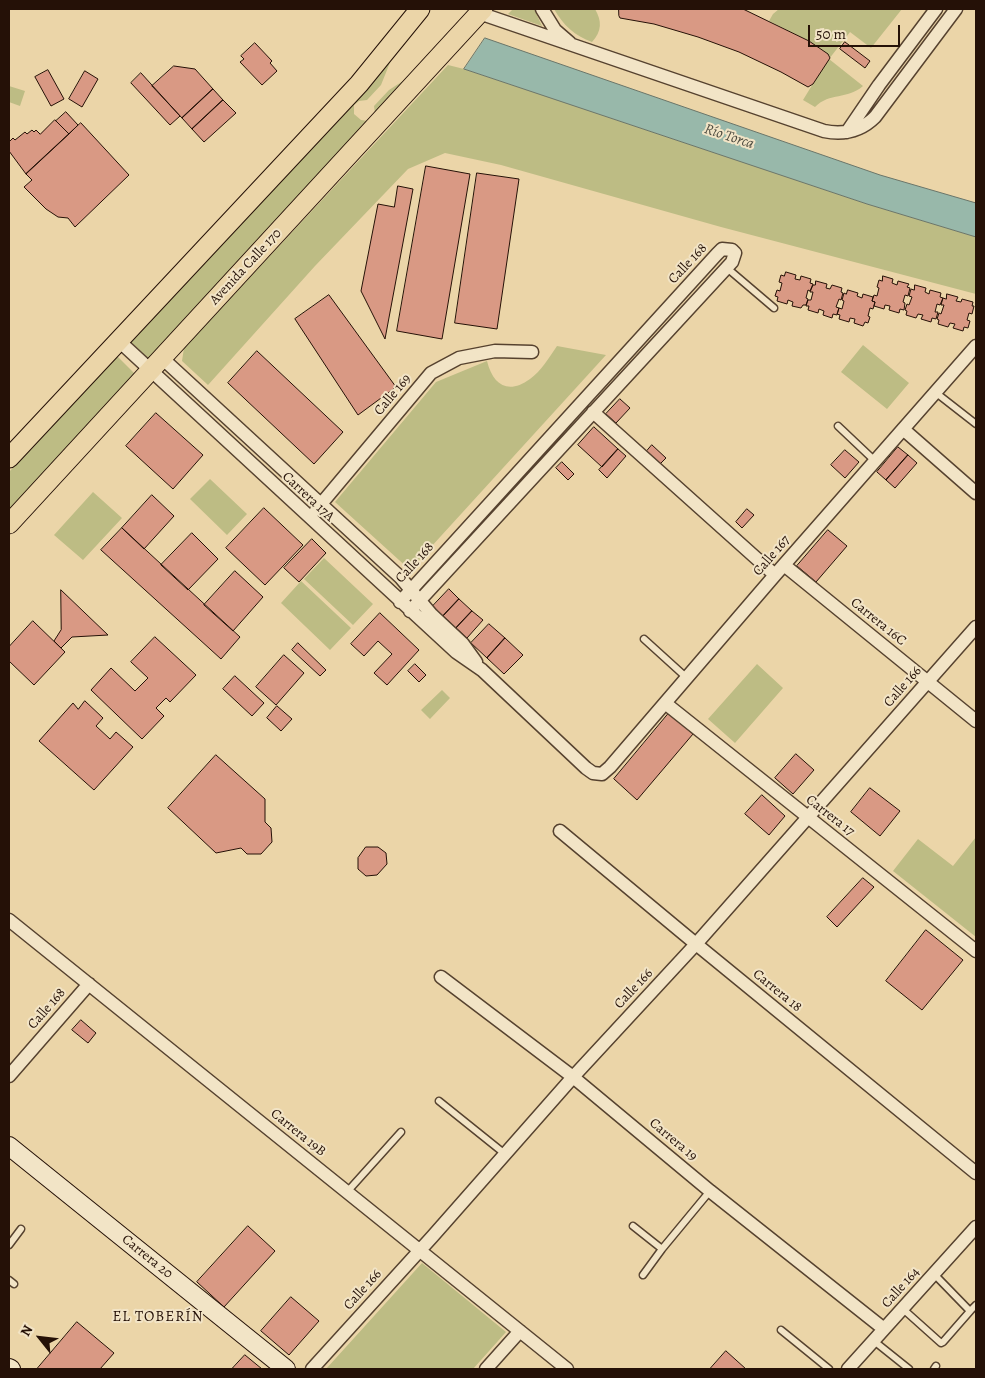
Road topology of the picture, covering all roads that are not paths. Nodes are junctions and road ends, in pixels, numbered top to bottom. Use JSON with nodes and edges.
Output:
{"nodes":[{"id":1,"x":420,"y":9,"type":"edge"},
{"id":2,"x":542,"y":9,"type":"edge"},
{"id":3,"x":936,"y":9,"type":"edge"},
{"id":4,"x":956,"y":9,"type":"edge"},
{"id":5,"x":481,"y":11,"type":"edge"},
{"id":6,"x":580,"y":49,"type":"junction"},
{"id":7,"x":847,"y":132,"type":"junction"},
{"id":8,"x":726,"y":268,"type":"junction"},
{"id":9,"x":774,"y":308,"type":"dead end"},
{"id":10,"x":118,"y":340,"type":"junction"},
{"id":11,"x":976,"y":346,"type":"edge"},
{"id":12,"x":532,"y":352,"type":"dead end"},
{"id":13,"x":156,"y":364,"type":"junction"},
{"id":14,"x":935,"y":392,"type":"junction"},
{"id":15,"x":593,"y":412,"type":"junction"},
{"id":16,"x":976,"y":424,"type":"edge"},
{"id":17,"x":838,"y":426,"type":"dead end"},
{"id":18,"x":903,"y":430,"type":"junction"},
{"id":19,"x":9,"y":458,"type":"edge"},
{"id":20,"x":875,"y":461,"type":"junction"},
{"id":21,"x":976,"y":492,"type":"edge"},
{"id":22,"x":321,"y":504,"type":"junction"},
{"id":23,"x":309,"y":518,"type":"junction"},
{"id":24,"x":9,"y":524,"type":"edge"},
{"id":25,"x":784,"y":565,"type":"junction"},
{"id":26,"x":775,"y":575,"type":"junction"},
{"id":27,"x":411,"y":590,"type":"junction"},
{"id":28,"x":420,"y":601,"type":"junction"},
{"id":29,"x":400,"y":602,"type":"junction"},
{"id":30,"x":410,"y":612,"type":"junction"},
{"id":31,"x":976,"y":627,"type":"edge"},
{"id":32,"x":644,"y":638,"type":"dead end"},
{"id":33,"x":482,"y":670,"type":"junction"},
{"id":34,"x":687,"y":678,"type":"junction"},
{"id":35,"x":927,"y":682,"type":"junction"},
{"id":36,"x":665,"y":704,"type":"junction"},
{"id":37,"x":976,"y":721,"type":"edge"},
{"id":38,"x":586,"y":768,"type":"joint"},
{"id":39,"x":808,"y":817,"type":"junction"},
{"id":40,"x":560,"y":831,"type":"dead end"},
{"id":41,"x":9,"y":920,"type":"edge"},
{"id":42,"x":696,"y":944,"type":"junction"},
{"id":43,"x":976,"y":951,"type":"edge"},
{"id":44,"x":441,"y":977,"type":"dead end"},
{"id":45,"x":89,"y":984,"type":"junction"},
{"id":46,"x":9,"y":1076,"type":"edge"},
{"id":47,"x":573,"y":1077,"type":"junction"},
{"id":48,"x":439,"y":1101,"type":"dead end"},
{"id":49,"x":401,"y":1132,"type":"dead end"},
{"id":50,"x":9,"y":1146,"type":"edge"},
{"id":51,"x":505,"y":1154,"type":"junction"},
{"id":52,"x":976,"y":1173,"type":"edge"},
{"id":53,"x":710,"y":1190,"type":"junction"},
{"id":54,"x":347,"y":1192,"type":"junction"},
{"id":55,"x":633,"y":1226,"type":"dead end"},
{"id":56,"x":976,"y":1227,"type":"edge"},
{"id":57,"x":22,"y":1229,"type":"dead end"},
{"id":58,"x":9,"y":1245,"type":"edge"},
{"id":59,"x":662,"y":1249,"type":"junction"},
{"id":60,"x":420,"y":1251,"type":"junction"},
{"id":61,"x":934,"y":1274,"type":"junction"},
{"id":62,"x":643,"y":1275,"type":"dead end"},
{"id":63,"x":974,"y":1307,"type":"edge"},
{"id":64,"x":903,"y":1309,"type":"junction"},
{"id":65,"x":884,"y":1329,"type":"junction"},
{"id":66,"x":781,"y":1330,"type":"dead end"},
{"id":67,"x":520,"y":1331,"type":"junction"},
{"id":68,"x":874,"y":1341,"type":"junction"},
{"id":69,"x":286,"y":1369,"type":"edge"},
{"id":70,"x":312,"y":1369,"type":"edge"},
{"id":71,"x":486,"y":1369,"type":"edge"},
{"id":72,"x":567,"y":1369,"type":"edge"},
{"id":73,"x":828,"y":1369,"type":"edge"},
{"id":74,"x":848,"y":1369,"type":"edge"},
{"id":75,"x":909,"y":1369,"type":"edge"}],
"edges":[{"from":1,"to":10,"type":"main road"},
{"from":2,"to":6,"type":"street"},
{"from":3,"to":7,"type":"street"},
{"from":4,"to":7,"type":"street"},
{"from":5,"to":6,"type":"street"},
{"from":5,"to":13,"type":"main road","name":"Avenida Calle 170"},
{"from":6,"to":7,"type":"street"},
{"from":8,"to":9,"type":"lane"},
{"from":8,"to":15,"type":"street"},
{"from":8,"to":27,"type":"street","name":"Calle 168"},
{"from":10,"to":13,"type":"street","name":"Carrera 17A"},
{"from":10,"to":19,"type":"main road"},
{"from":11,"to":14,"type":"street","name":"Calle 167"},
{"from":12,"to":22,"type":"street","name":"Calle 169"},
{"from":13,"to":22,"type":"street","name":"Carrera 17A"},
{"from":13,"to":23,"type":"street","name":"Carrera 17A"},
{"from":13,"to":24,"type":"main road","name":"Avenida Calle 170"},
{"from":14,"to":16,"type":"lane"},
{"from":14,"to":18,"type":"street","name":"Calle 167"},
{"from":15,"to":26,"type":"street"},
{"from":15,"to":28,"type":"street"},
{"from":17,"to":20,"type":"lane"},
{"from":18,"to":20,"type":"street","name":"Calle 167"},
{"from":18,"to":21,"type":"street"},
{"from":20,"to":25,"type":"street","name":"Calle 167"},
{"from":22,"to":23,"type":"street","name":"Calle 169"},
{"from":22,"to":27,"type":"street","name":"Carrera 17A"},
{"from":23,"to":29,"type":"street","name":"Carrera 17A"},
{"from":25,"to":26,"type":"street","name":"Calle 167"},
{"from":25,"to":35,"type":"street","name":"Carrera 16C"},
{"from":26,"to":34,"type":"street","name":"Calle 167"},
{"from":27,"to":28,"type":"street","name":"Carrera 17A"},
{"from":27,"to":29,"type":"street","name":"Calle 168"},
{"from":28,"to":30,"type":"street"},
{"from":28,"to":33,"type":"street","name":"Carrera 17A"},
{"from":29,"to":30,"type":"street","name":"Carrera 17A"},
{"from":30,"to":33,"type":"street","name":"Carrera 17A"},
{"from":31,"to":35,"type":"street","name":"Calle 166"},
{"from":32,"to":34,"type":"lane"},
{"from":33,"to":38,"type":"street","name":"Carrera 17A"},
{"from":34,"to":36,"type":"street","name":"Calle 167"},
{"from":35,"to":37,"type":"street","name":"Carrera 16C"},
{"from":35,"to":39,"type":"street","name":"Calle 166"},
{"from":36,"to":38,"type":"street","name":"Calle 167"},
{"from":36,"to":39,"type":"street","name":"Carrera 17"},
{"from":39,"to":42,"type":"street","name":"Calle 166"},
{"from":39,"to":43,"type":"street","name":"Carrera 17"},
{"from":40,"to":42,"type":"street","name":"Carrera 18"},
{"from":41,"to":45,"type":"street","name":"Carrera 19B"},
{"from":42,"to":47,"type":"street","name":"Calle 166"},
{"from":42,"to":52,"type":"street","name":"Carrera 18"},
{"from":44,"to":47,"type":"street","name":"Carrera 19"},
{"from":45,"to":46,"type":"street","name":"Calle 168"},
{"from":45,"to":54,"type":"street","name":"Carrera 19B"},
{"from":47,"to":51,"type":"street","name":"Calle 166"},
{"from":47,"to":53,"type":"street","name":"Carrera 19"},
{"from":48,"to":51,"type":"lane"},
{"from":49,"to":54,"type":"lane"},
{"from":50,"to":69,"type":"main road","name":"Carrera 20"},
{"from":51,"to":60,"type":"street","name":"Calle 166"},
{"from":53,"to":59,"type":"lane"},
{"from":53,"to":65,"type":"street","name":"Carrera 19"},
{"from":54,"to":60,"type":"street","name":"Carrera 19B"},
{"from":55,"to":59,"type":"lane"},
{"from":56,"to":61,"type":"street","name":"Calle 164"},
{"from":57,"to":58,"type":"lane"},
{"from":59,"to":62,"type":"lane"},
{"from":60,"to":67,"type":"street","name":"Carrera 19B"},
{"from":60,"to":70,"type":"street","name":"Calle 166"},
{"from":61,"to":63,"type":"lane"},
{"from":61,"to":64,"type":"street","name":"Calle 164"},
{"from":63,"to":64,"type":"lane"},
{"from":64,"to":65,"type":"street","name":"Calle 164"},
{"from":65,"to":68,"type":"street","name":"Calle 164"},
{"from":66,"to":73,"type":"lane"},
{"from":67,"to":71,"type":"street"},
{"from":67,"to":72,"type":"street","name":"Carrera 19B"},
{"from":68,"to":74,"type":"street","name":"Calle 164"},
{"from":68,"to":75,"type":"lane"}]}
